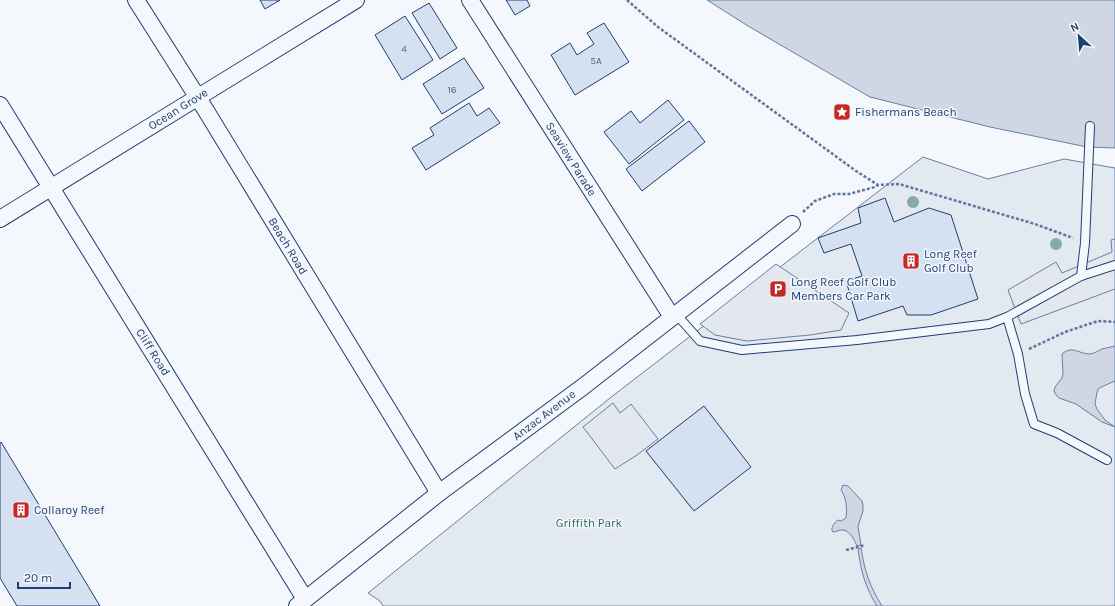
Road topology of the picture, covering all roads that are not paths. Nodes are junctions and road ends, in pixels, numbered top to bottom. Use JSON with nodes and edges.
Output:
{"nodes":[{"id":1,"x":136,"y":0,"type":"edge"},
{"id":2,"x":356,"y":0,"type":"edge"},
{"id":3,"x":470,"y":0,"type":"edge"},
{"id":4,"x":198,"y":97,"type":"junction"},
{"id":5,"x":0,"y":105,"type":"edge"},
{"id":6,"x":1090,"y":126,"type":"dead end"},
{"id":7,"x":51,"y":188,"type":"junction"},
{"id":8,"x":0,"y":219,"type":"edge"},
{"id":9,"x":792,"y":224,"type":"road end"},
{"id":10,"x":1115,"y":265,"type":"edge"},
{"id":11,"x":1081,"y":276,"type":"junction"},
{"id":12,"x":674,"y":316,"type":"junction"},
{"id":13,"x":1007,"y":317,"type":"junction"},
{"id":14,"x":1107,"y":460,"type":"dead end"},
{"id":15,"x":439,"y":493,"type":"junction"},
{"id":16,"x":301,"y":603,"type":"edge"}],
"edges":[{"from":1,"to":4,"type":"street","name":"Beach Road"},
{"from":2,"to":4,"type":"street","name":"Ocean Grove"},
{"from":3,"to":12,"type":"street","name":"Seaview Parade"},
{"from":4,"to":7,"type":"street","name":"Ocean Grove"},
{"from":4,"to":15,"type":"street","name":"Beach Road"},
{"from":5,"to":7,"type":"street","name":"Cliff Road"},
{"from":6,"to":11,"type":"lane"},
{"from":7,"to":8,"type":"street","name":"Ocean Grove"},
{"from":7,"to":16,"type":"street","name":"Cliff Road"},
{"from":9,"to":12,"type":"street","name":"Anzac Avenue"},
{"from":10,"to":11,"type":"lane"},
{"from":11,"to":13,"type":"lane"},
{"from":12,"to":13,"type":"lane"},
{"from":12,"to":15,"type":"street","name":"Anzac Avenue"},
{"from":13,"to":14,"type":"lane"},
{"from":15,"to":16,"type":"street","name":"Anzac Avenue"}]}
